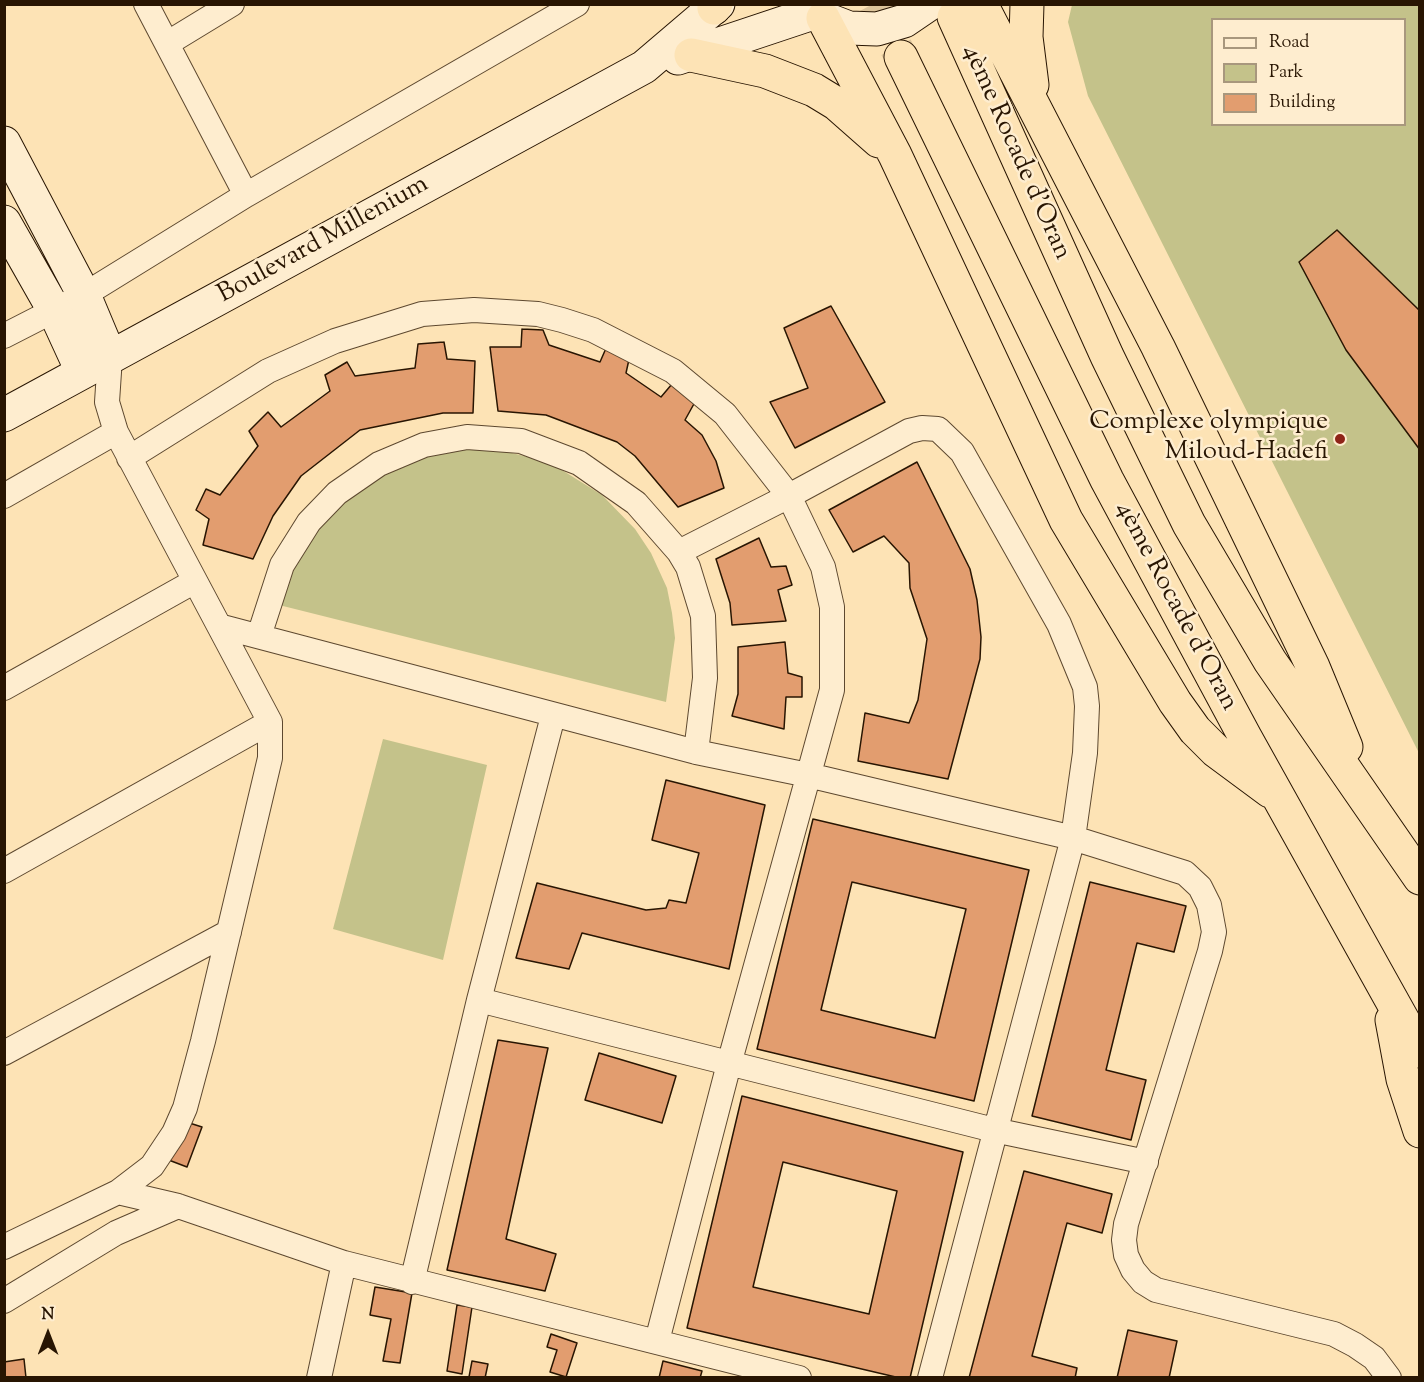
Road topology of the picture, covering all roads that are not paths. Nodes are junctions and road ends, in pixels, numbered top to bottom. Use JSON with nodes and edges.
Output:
{"nodes":[{"id":1,"x":146,"y":4,"type":"edge"},
{"id":2,"x":232,"y":4,"type":"edge"},
{"id":3,"x":577,"y":4,"type":"edge"},
{"id":4,"x":1027,"y":4,"type":"edge"},
{"id":5,"x":716,"y":6,"type":"edge"},
{"id":6,"x":955,"y":9,"type":"edge"},
{"id":7,"x":813,"y":12,"type":"edge"},
{"id":8,"x":168,"y":43,"type":"junction"},
{"id":9,"x":691,"y":55,"type":"junction"},
{"id":10,"x":901,"y":57,"type":"tunnel mouth"},
{"id":11,"x":644,"y":67,"type":"junction"},
{"id":12,"x":1035,"y":105,"type":"junction"},
{"id":13,"x":4,"y":143,"type":"edge"},
{"id":14,"x":895,"y":155,"type":"junction"},
{"id":15,"x":246,"y":195,"type":"junction"},
{"id":16,"x":4,"y":222,"type":"edge"},
{"id":17,"x":84,"y":295,"type":"junction"},
{"id":18,"x":54,"y":310,"type":"junction"},
{"id":19,"x":4,"y":336,"type":"edge"},
{"id":20,"x":96,"y":364,"type":"junction"},
{"id":21,"x":4,"y":415,"type":"edge"},
{"id":22,"x":117,"y":432,"type":"junction"},
{"id":23,"x":129,"y":458,"type":"junction"},
{"id":24,"x":4,"y":496,"type":"edge"},
{"id":25,"x":789,"y":496,"type":"junction"},
{"id":26,"x":679,"y":552,"type":"junction"},
{"id":27,"x":195,"y":581,"type":"junction"},
{"id":28,"x":219,"y":626,"type":"junction"},
{"id":29,"x":259,"y":636,"type":"junction"},
{"id":30,"x":4,"y":688,"type":"edge"},
{"id":31,"x":553,"y":716,"type":"junction"},
{"id":32,"x":270,"y":722,"type":"junction"},
{"id":33,"x":696,"y":752,"type":"junction"},
{"id":34,"x":808,"y":775,"type":"junction"},
{"id":35,"x":1281,"y":799,"type":"junction"},
{"id":36,"x":1368,"y":801,"type":"junction"},
{"id":37,"x":1073,"y":838,"type":"junction"},
{"id":38,"x":4,"y":871,"type":"edge"},
{"id":39,"x":1419,"y":878,"type":"edge"},
{"id":40,"x":229,"y":932,"type":"junction"},
{"id":41,"x":1387,"y":992,"type":"junction"},
{"id":42,"x":479,"y":1000,"type":"junction"},
{"id":43,"x":1419,"y":1051,"type":"edge"},
{"id":44,"x":4,"y":1053,"type":"edge"},
{"id":45,"x":729,"y":1064,"type":"junction"},
{"id":46,"x":994,"y":1130,"type":"junction"},
{"id":47,"x":1419,"y":1131,"type":"edge"},
{"id":48,"x":1146,"y":1162,"type":"junction"},
{"id":49,"x":118,"y":1192,"type":"junction"},
{"id":50,"x":178,"y":1206,"type":"junction"},
{"id":51,"x":4,"y":1247,"type":"edge"},
{"id":52,"x":344,"y":1263,"type":"junction"},
{"id":53,"x":412,"y":1282,"type":"junction"},
{"id":54,"x":4,"y":1301,"type":"edge"},
{"id":55,"x":657,"y":1341,"type":"junction"},
{"id":56,"x":319,"y":1377,"type":"edge"},
{"id":57,"x":799,"y":1377,"type":"edge"},
{"id":58,"x":930,"y":1377,"type":"edge"},
{"id":59,"x":1389,"y":1377,"type":"edge"}],
"edges":[{"from":1,"to":8,"type":"street"},
{"from":2,"to":8,"type":"street"},
{"from":3,"to":15,"type":"street"},
{"from":4,"to":12,"type":"highway"},
{"from":5,"to":11,"type":"main road"},
{"from":6,"to":7,"type":"main road"},
{"from":6,"to":12,"type":"highway"},
{"from":6,"to":36,"type":"highway","name":"4ème Rocade d'Oran"},
{"from":7,"to":9,"type":"main road"},
{"from":7,"to":14,"type":"highway"},
{"from":8,"to":15,"type":"street"},
{"from":9,"to":11,"type":"main road"},
{"from":9,"to":14,"type":"highway"},
{"from":10,"to":35,"type":"highway","name":"4ème Rocade d'Oran"},
{"from":11,"to":20,"type":"main road","name":"Boulevard Millenium"},
{"from":12,"to":36,"type":"highway"},
{"from":13,"to":17,"type":"main road"},
{"from":14,"to":35,"type":"highway"},
{"from":15,"to":17,"type":"street"},
{"from":16,"to":18,"type":"main road"},
{"from":17,"to":18,"type":"street"},
{"from":17,"to":20,"type":"main road"},
{"from":18,"to":19,"type":"street"},
{"from":18,"to":20,"type":"main road"},
{"from":20,"to":21,"type":"main road","name":"Boulevard Millenium"},
{"from":20,"to":22,"type":"street"},
{"from":22,"to":23,"type":"street"},
{"from":22,"to":24,"type":"street"},
{"from":23,"to":25,"type":"street"},
{"from":23,"to":27,"type":"street"},
{"from":25,"to":26,"type":"street"},
{"from":25,"to":34,"type":"street"},
{"from":25,"to":37,"type":"street"},
{"from":26,"to":29,"type":"street"},
{"from":26,"to":33,"type":"street"},
{"from":27,"to":28,"type":"street"},
{"from":27,"to":30,"type":"street"},
{"from":28,"to":29,"type":"street"},
{"from":28,"to":32,"type":"street"},
{"from":29,"to":31,"type":"street"},
{"from":31,"to":33,"type":"street"},
{"from":31,"to":42,"type":"street"},
{"from":32,"to":38,"type":"street"},
{"from":32,"to":40,"type":"street"},
{"from":33,"to":34,"type":"street"},
{"from":34,"to":37,"type":"street"},
{"from":34,"to":45,"type":"street"},
{"from":35,"to":41,"type":"highway","name":"4ème Rocade d'Oran"},
{"from":36,"to":39,"type":"highway","name":"4ème Rocade d'Oran"},
{"from":37,"to":46,"type":"street"},
{"from":37,"to":48,"type":"street"},
{"from":40,"to":44,"type":"street"},
{"from":40,"to":49,"type":"street"},
{"from":41,"to":43,"type":"highway","name":"4ème Rocade d'Oran"},
{"from":41,"to":47,"type":"highway"},
{"from":42,"to":45,"type":"street"},
{"from":42,"to":53,"type":"street"},
{"from":45,"to":46,"type":"street"},
{"from":45,"to":55,"type":"street"},
{"from":46,"to":48,"type":"street"},
{"from":46,"to":58,"type":"street"},
{"from":48,"to":59,"type":"street"},
{"from":49,"to":50,"type":"street"},
{"from":49,"to":51,"type":"street"},
{"from":50,"to":52,"type":"street"},
{"from":50,"to":54,"type":"street"},
{"from":52,"to":53,"type":"street"},
{"from":52,"to":56,"type":"street"},
{"from":53,"to":55,"type":"street"},
{"from":55,"to":57,"type":"street"}]}
